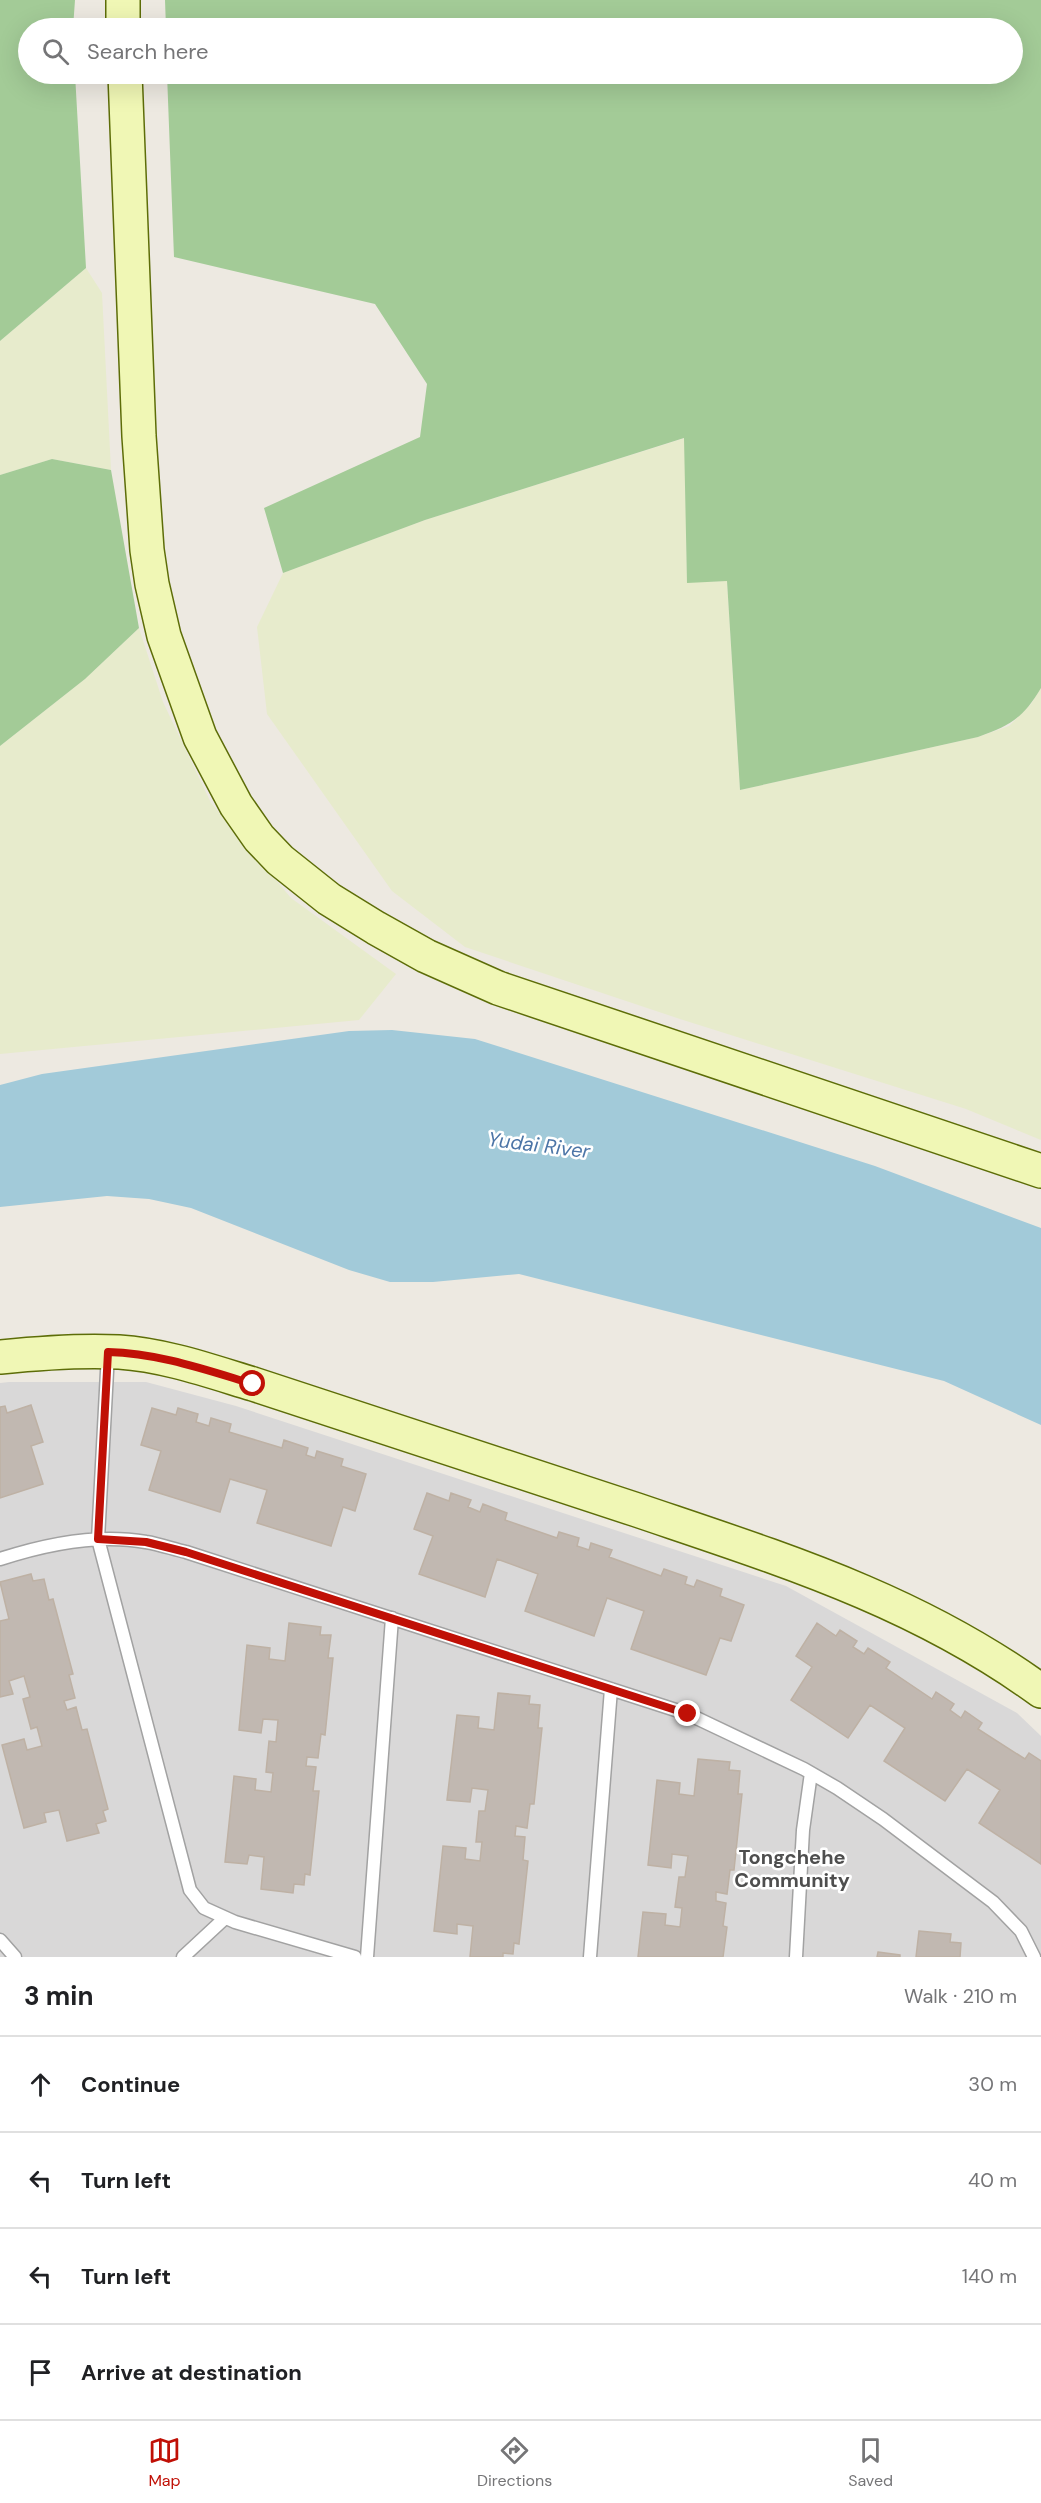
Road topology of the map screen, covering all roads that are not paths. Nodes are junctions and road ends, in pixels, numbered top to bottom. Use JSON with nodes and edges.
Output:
{"nodes":[{"id":1,"x":123,"y":0,"type":"edge"},
{"id":2,"x":123,"y":18,"type":"edge"},
{"id":3,"x":124,"y":84,"type":"edge"},
{"id":4,"x":1041,"y":1171,"type":"edge"},
{"id":5,"x":108,"y":1352,"type":"junction"},
{"id":6,"x":0,"y":1358,"type":"edge"},
{"id":7,"x":98,"y":1539,"type":"junction"},
{"id":8,"x":0,"y":1559,"type":"edge"},
{"id":9,"x":392,"y":1618,"type":"junction"},
{"id":10,"x":611,"y":1689,"type":"junction"},
{"id":11,"x":1041,"y":1691,"type":"edge"},
{"id":12,"x":811,"y":1773,"type":"junction"},
{"id":13,"x":225,"y":1918,"type":"junction"},
{"id":14,"x":0,"y":1940,"type":"edge"},
{"id":15,"x":15,"y":1957,"type":"edge"},
{"id":16,"x":183,"y":1957,"type":"edge"},
{"id":17,"x":355,"y":1957,"type":"edge"},
{"id":18,"x":367,"y":1957,"type":"edge"},
{"id":19,"x":590,"y":1957,"type":"edge"},
{"id":20,"x":796,"y":1957,"type":"edge"},
{"id":21,"x":1034,"y":1957,"type":"edge"}],
"edges":[{"from":1,"to":2,"type":"street"},
{"from":3,"to":4,"type":"street"},
{"from":5,"to":6,"type":"street"},
{"from":5,"to":7,"type":"lane"},
{"from":5,"to":11,"type":"street"},
{"from":7,"to":8,"type":"lane"},
{"from":7,"to":9,"type":"lane"},
{"from":7,"to":13,"type":"lane"},
{"from":9,"to":10,"type":"lane"},
{"from":9,"to":18,"type":"lane"},
{"from":10,"to":12,"type":"lane"},
{"from":10,"to":19,"type":"lane"},
{"from":12,"to":20,"type":"lane"},
{"from":12,"to":21,"type":"lane"},
{"from":13,"to":16,"type":"lane"},
{"from":13,"to":17,"type":"lane"},
{"from":14,"to":15,"type":"lane"}]}
